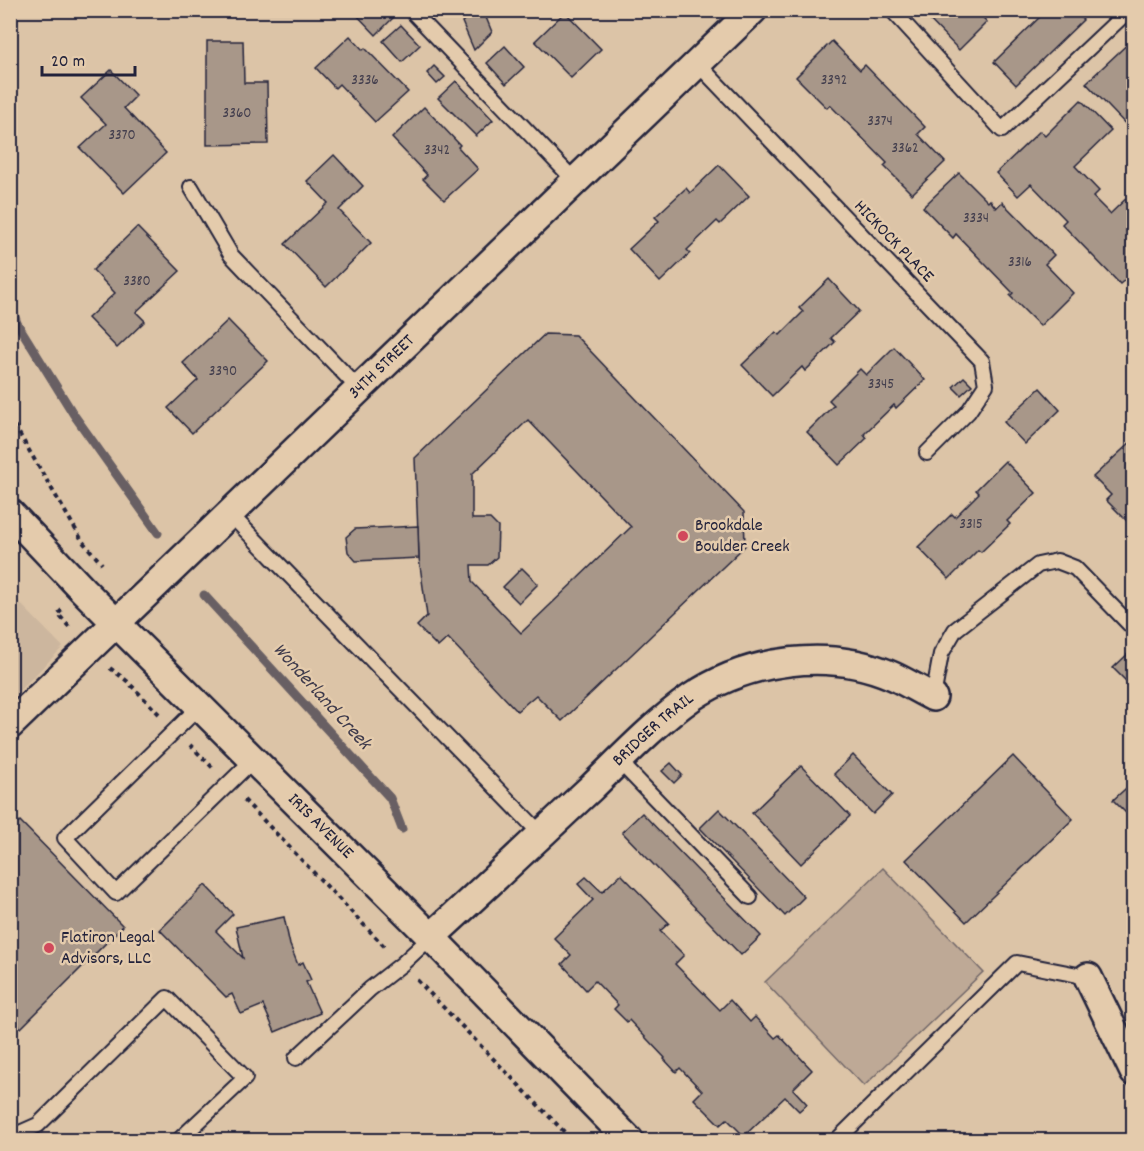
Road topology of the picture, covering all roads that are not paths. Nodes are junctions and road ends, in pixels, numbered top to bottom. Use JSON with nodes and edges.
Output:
{"nodes":[{"id":1,"x":411,"y":10,"type":"edge"},
{"id":2,"x":753,"y":10,"type":"edge"},
{"id":3,"x":892,"y":10,"type":"edge"},
{"id":4,"x":1129,"y":10,"type":"edge"},
{"id":5,"x":698,"y":64,"type":"junction"},
{"id":6,"x":575,"y":181,"type":"junction"},
{"id":7,"x":191,"y":187,"type":"dead end"},
{"id":8,"x":359,"y":390,"type":"junction"},
{"id":9,"x":927,"y":453,"type":"dead end"},
{"id":10,"x":10,"y":513,"type":"edge"},
{"id":11,"x":231,"y":515,"type":"junction"},
{"id":12,"x":117,"y":622,"type":"junction"},
{"id":13,"x":1134,"y":629,"type":"edge"},
{"id":14,"x":933,"y":697,"type":"joint"},
{"id":15,"x":200,"y":706,"type":"junction"},
{"id":16,"x":10,"y":726,"type":"edge"},
{"id":17,"x":254,"y":759,"type":"junction"},
{"id":18,"x":620,"y":761,"type":"junction"},
{"id":19,"x":541,"y":834,"type":"junction"},
{"id":20,"x":750,"y":897,"type":"dead end"},
{"id":21,"x":431,"y":938,"type":"junction"},
{"id":22,"x":1088,"y":977,"type":"joint"},
{"id":23,"x":296,"y":1058,"type":"dead end"},
{"id":24,"x":1134,"y":1072,"type":"edge"},
{"id":25,"x":10,"y":1131,"type":"edge"},
{"id":26,"x":179,"y":1140,"type":"edge"},
{"id":27,"x":628,"y":1140,"type":"edge"},
{"id":28,"x":837,"y":1140,"type":"edge"}],
"edges":[{"from":1,"to":6,"type":"lane"},
{"from":2,"to":5,"type":"street","name":"34TH STREET"},
{"from":3,"to":4,"type":"lane"},
{"from":5,"to":6,"type":"street","name":"34TH STREET"},
{"from":5,"to":9,"type":"lane","name":"HICKOCK PLACE"},
{"from":6,"to":8,"type":"street","name":"34TH STREET"},
{"from":7,"to":8,"type":"lane"},
{"from":8,"to":11,"type":"street","name":"34TH STREET"},
{"from":10,"to":12,"type":"street","name":"IRIS AVENUE"},
{"from":11,"to":12,"type":"street","name":"34TH STREET"},
{"from":11,"to":19,"type":"lane"},
{"from":12,"to":15,"type":"street","name":"IRIS AVENUE"},
{"from":12,"to":16,"type":"street","name":"34TH STREET"},
{"from":13,"to":14,"type":"lane"},
{"from":14,"to":18,"type":"street","name":"BRIDGER TRAIL"},
{"from":15,"to":17,"type":"street","name":"IRIS AVENUE"},
{"from":15,"to":17,"type":"lane"},
{"from":17,"to":21,"type":"street","name":"IRIS AVENUE"},
{"from":18,"to":19,"type":"street","name":"BRIDGER TRAIL"},
{"from":18,"to":20,"type":"lane"},
{"from":19,"to":21,"type":"street","name":"BRIDGER TRAIL"},
{"from":21,"to":23,"type":"lane"},
{"from":21,"to":27,"type":"street","name":"IRIS AVENUE"},
{"from":22,"to":24,"type":"street"},
{"from":22,"to":28,"type":"lane"},
{"from":25,"to":26,"type":"lane"}]}
